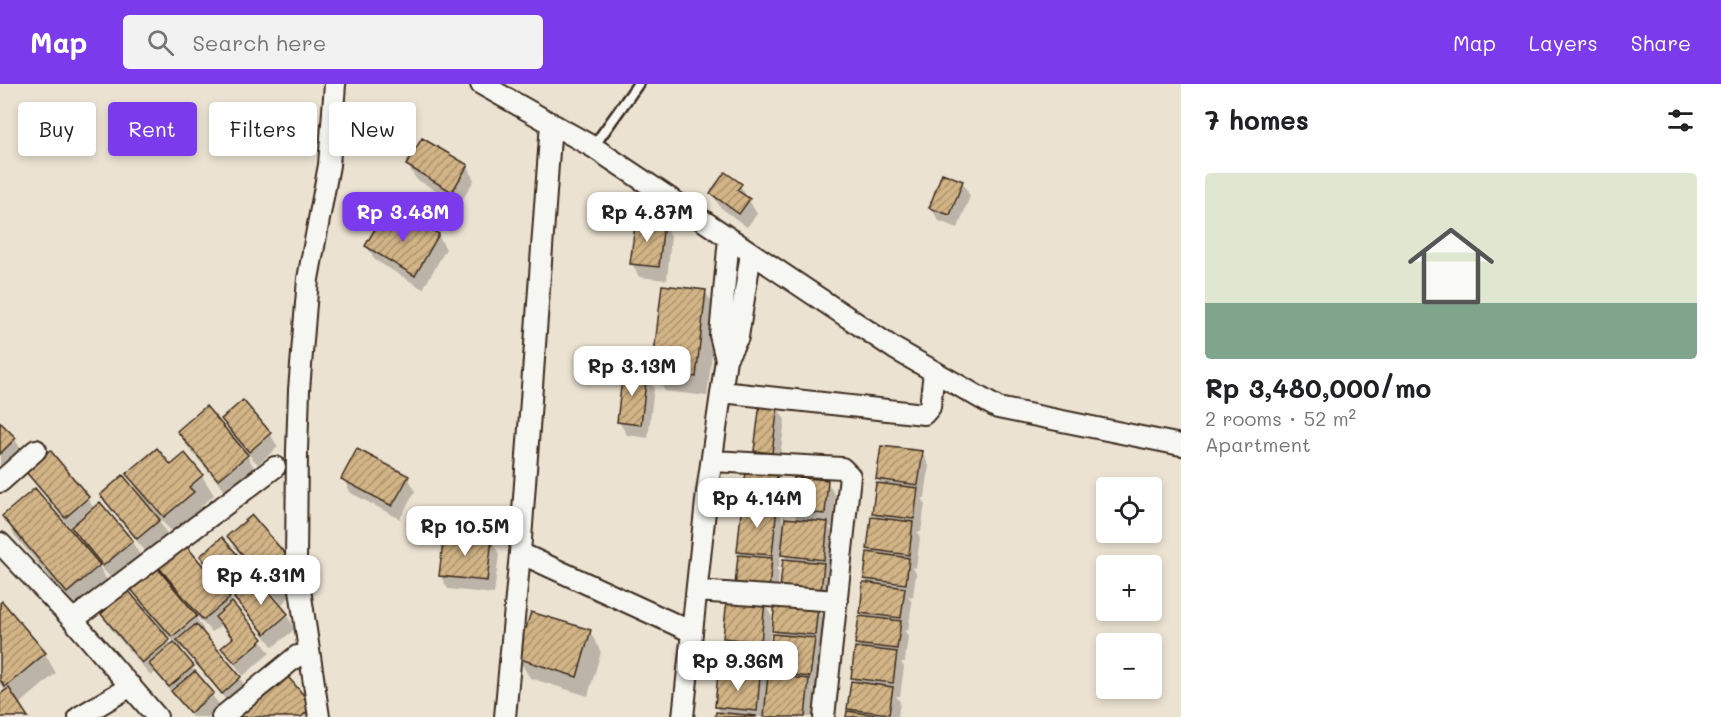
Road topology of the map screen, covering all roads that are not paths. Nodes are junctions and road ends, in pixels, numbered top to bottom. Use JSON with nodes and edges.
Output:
{"nodes":[{"id":1,"x":335,"y":84,"type":"edge"},
{"id":2,"x":481,"y":84,"type":"edge"},
{"id":3,"x":638,"y":84,"type":"edge"},
{"id":4,"x":550,"y":123,"type":"junction"},
{"id":5,"x":593,"y":147,"type":"junction"},
{"id":6,"x":729,"y":238,"type":"junction"},
{"id":7,"x":751,"y":253,"type":"junction"},
{"id":8,"x":726,"y":359,"type":"junction"},
{"id":9,"x":934,"y":372,"type":"junction"},
{"id":10,"x":722,"y":392,"type":"junction"},
{"id":11,"x":1181,"y":445,"type":"edge"},
{"id":12,"x":36,"y":450,"type":"dead end"},
{"id":13,"x":713,"y":460,"type":"junction"},
{"id":14,"x":275,"y":466,"type":"dead end"},
{"id":15,"x":0,"y":482,"type":"edge"},
{"id":16,"x":0,"y":543,"type":"edge"},
{"id":17,"x":520,"y":553,"type":"junction"},
{"id":18,"x":697,"y":591,"type":"junction"},
{"id":19,"x":837,"y":601,"type":"junction"},
{"id":20,"x":73,"y":620,"type":"junction"},
{"id":21,"x":692,"y":632,"type":"junction"},
{"id":22,"x":297,"y":656,"type":"dead end"},
{"id":23,"x":131,"y":686,"type":"junction"},
{"id":24,"x":79,"y":717,"type":"edge"},
{"id":25,"x":157,"y":717,"type":"edge"},
{"id":26,"x":222,"y":717,"type":"edge"},
{"id":27,"x":319,"y":717,"type":"edge"},
{"id":28,"x":505,"y":717,"type":"edge"},
{"id":29,"x":683,"y":717,"type":"edge"},
{"id":30,"x":824,"y":717,"type":"edge"}],
"edges":[{"from":1,"to":27,"type":"street"},
{"from":2,"to":4,"type":"street"},
{"from":3,"to":5,"type":"lane"},
{"from":4,"to":5,"type":"street"},
{"from":4,"to":17,"type":"street"},
{"from":5,"to":6,"type":"street"},
{"from":6,"to":7,"type":"street"},
{"from":6,"to":8,"type":"street"},
{"from":7,"to":8,"type":"street"},
{"from":7,"to":9,"type":"street"},
{"from":8,"to":10,"type":"street"},
{"from":9,"to":10,"type":"street"},
{"from":9,"to":11,"type":"street"},
{"from":10,"to":13,"type":"street"},
{"from":12,"to":15,"type":"street"},
{"from":13,"to":18,"type":"street"},
{"from":13,"to":19,"type":"street"},
{"from":14,"to":20,"type":"street"},
{"from":16,"to":20,"type":"street"},
{"from":17,"to":21,"type":"street"},
{"from":17,"to":28,"type":"street"},
{"from":18,"to":19,"type":"street"},
{"from":18,"to":21,"type":"street"},
{"from":19,"to":30,"type":"street"},
{"from":20,"to":23,"type":"street"},
{"from":21,"to":29,"type":"street"},
{"from":22,"to":26,"type":"street"},
{"from":23,"to":24,"type":"street"},
{"from":23,"to":25,"type":"street"}]}
